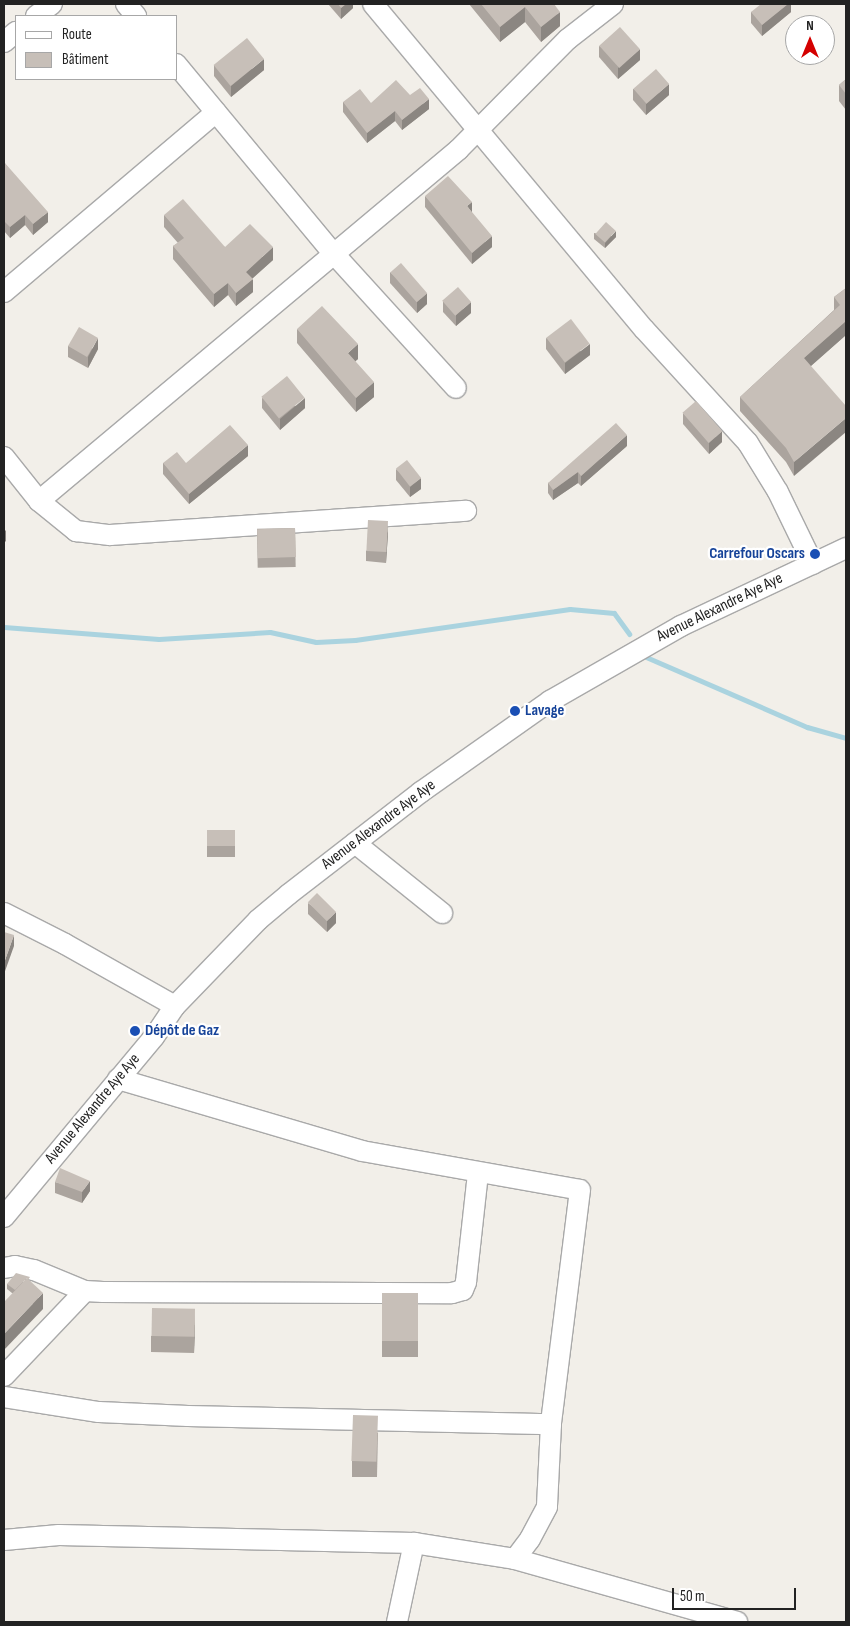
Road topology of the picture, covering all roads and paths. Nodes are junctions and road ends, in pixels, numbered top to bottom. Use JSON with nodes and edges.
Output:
{"nodes":[{"id":1,"x":52,"y":4,"type":"edge"},
{"id":2,"x":126,"y":4,"type":"edge"},
{"id":3,"x":373,"y":4,"type":"edge"},
{"id":4,"x":613,"y":4,"type":"edge"},
{"id":5,"x":37,"y":15,"type":"edge"},
{"id":6,"x":135,"y":15,"type":"edge"},
{"id":7,"x":15,"y":33,"type":"edge"},
{"id":8,"x":4,"y":42,"type":"edge"},
{"id":9,"x":178,"y":66,"type":"edge"},
{"id":10,"x":216,"y":112,"type":"junction"},
{"id":11,"x":480,"y":130,"type":"junction"},
{"id":12,"x":334,"y":254,"type":"junction"},
{"id":13,"x":4,"y":292,"type":"edge"},
{"id":14,"x":456,"y":388,"type":"dead end"},
{"id":15,"x":4,"y":457,"type":"edge"},
{"id":16,"x":39,"y":501,"type":"junction"},
{"id":17,"x":466,"y":511,"type":"dead end"},
{"id":18,"x":846,"y":548,"type":"edge"},
{"id":19,"x":813,"y":564,"type":"junction"},
{"id":20,"x":355,"y":843,"type":"junction"},
{"id":21,"x":442,"y":913,"type":"dead end"},
{"id":22,"x":4,"y":914,"type":"edge"},
{"id":23,"x":175,"y":1006,"type":"junction"},
{"id":24,"x":118,"y":1079,"type":"junction"},
{"id":25,"x":478,"y":1173,"type":"junction"},
{"id":26,"x":4,"y":1217,"type":"edge"},
{"id":27,"x":4,"y":1268,"type":"edge"},
{"id":28,"x":85,"y":1291,"type":"junction"},
{"id":29,"x":4,"y":1376,"type":"edge"},
{"id":30,"x":4,"y":1397,"type":"edge"},
{"id":31,"x":551,"y":1424,"type":"junction"},
{"id":32,"x":4,"y":1540,"type":"edge"},
{"id":33,"x":414,"y":1543,"type":"junction"},
{"id":34,"x":514,"y":1559,"type":"junction"},
{"id":35,"x":397,"y":1622,"type":"edge"},
{"id":36,"x":737,"y":1622,"type":"edge"}],
"edges":[{"from":1,"to":5,"type":"street"},
{"from":2,"to":6,"type":"street"},
{"from":3,"to":11,"type":"street"},
{"from":4,"to":11,"type":"street"},
{"from":7,"to":8,"type":"street"},
{"from":9,"to":10,"type":"street"},
{"from":10,"to":12,"type":"street"},
{"from":10,"to":13,"type":"street"},
{"from":11,"to":12,"type":"street"},
{"from":11,"to":19,"type":"street"},
{"from":12,"to":14,"type":"street"},
{"from":12,"to":16,"type":"street"},
{"from":15,"to":16,"type":"street"},
{"from":16,"to":17,"type":"street"},
{"from":18,"to":19,"type":"street","name":"Avenue Alexandre Aye Aye"},
{"from":19,"to":20,"type":"street","name":"Avenue Alexandre Aye Aye"},
{"from":20,"to":21,"type":"street"},
{"from":20,"to":23,"type":"street","name":"Avenue Alexandre Aye Aye"},
{"from":22,"to":23,"type":"street"},
{"from":23,"to":24,"type":"street","name":"Avenue Alexandre Aye Aye"},
{"from":24,"to":25,"type":"street"},
{"from":24,"to":26,"type":"street","name":"Avenue Alexandre Aye Aye"},
{"from":25,"to":28,"type":"street"},
{"from":25,"to":31,"type":"street"},
{"from":27,"to":28,"type":"street"},
{"from":28,"to":29,"type":"street"},
{"from":30,"to":31,"type":"street"},
{"from":31,"to":34,"type":"street"},
{"from":32,"to":33,"type":"street"},
{"from":33,"to":34,"type":"street"},
{"from":33,"to":35,"type":"street"},
{"from":34,"to":36,"type":"street"}]}
